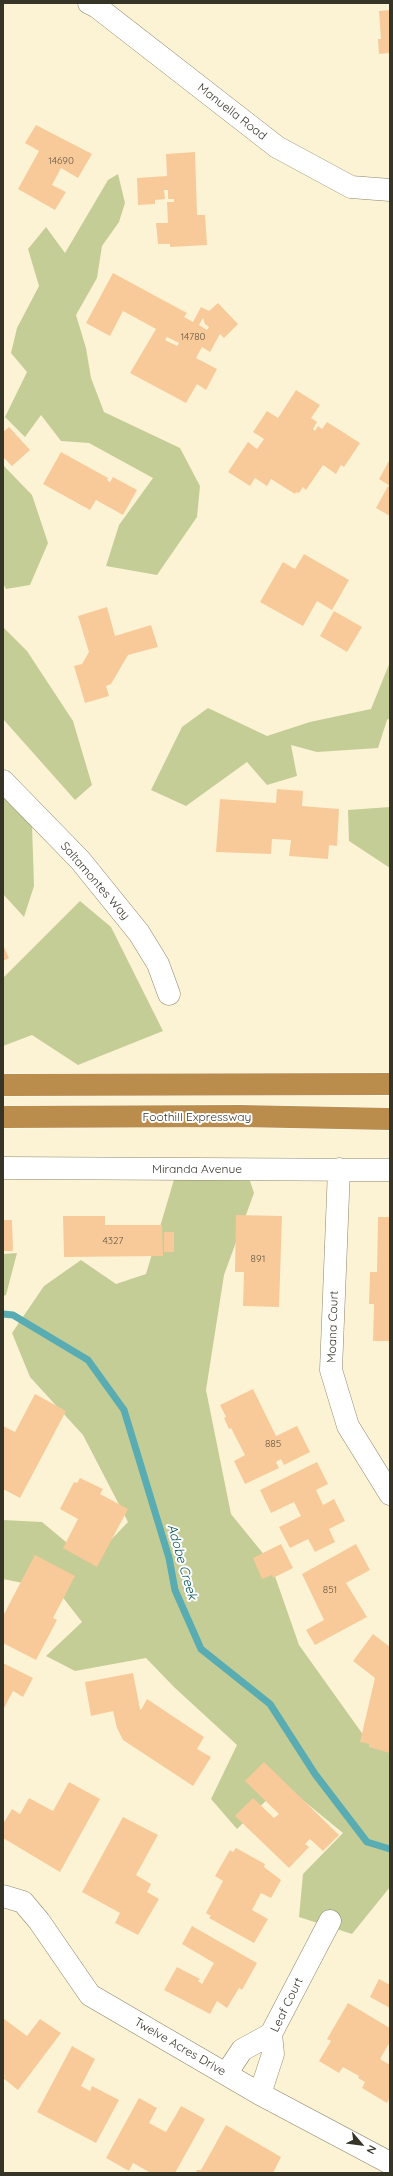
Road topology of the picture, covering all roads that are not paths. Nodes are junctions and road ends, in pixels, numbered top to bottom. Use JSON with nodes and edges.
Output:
{"nodes":[{"id":1,"x":90,"y":3,"type":"edge"},
{"id":2,"x":390,"y":190,"type":"edge"},
{"id":3,"x":3,"y":781,"type":"edge"},
{"id":4,"x":169,"y":994,"type":"dead end"},
{"id":5,"x":390,"y":1084,"type":"edge"},
{"id":6,"x":3,"y":1085,"type":"edge"},
{"id":7,"x":3,"y":1117,"type":"edge"},
{"id":8,"x":390,"y":1119,"type":"edge"},
{"id":9,"x":3,"y":1168,"type":"edge"},
{"id":10,"x":339,"y":1169,"type":"junction"},
{"id":11,"x":390,"y":1170,"type":"edge"},
{"id":12,"x":390,"y":1494,"type":"edge"},
{"id":13,"x":3,"y":1896,"type":"edge"},
{"id":14,"x":330,"y":1921,"type":"dead end"},
{"id":15,"x":271,"y":2034,"type":"junction"},
{"id":16,"x":226,"y":2074,"type":"junction"},
{"id":17,"x":260,"y":2094,"type":"junction"},
{"id":18,"x":390,"y":2163,"type":"edge"}],
"edges":[{"from":1,"to":2,"type":"street","name":"Manuella Road"},
{"from":3,"to":4,"type":"street","name":"Saltamontes Way"},
{"from":5,"to":6,"type":"highway"},
{"from":7,"to":8,"type":"highway","name":"Foothill Expressway"},
{"from":9,"to":10,"type":"street","name":"Miranda Avenue"},
{"from":10,"to":11,"type":"street","name":"Miranda Avenue"},
{"from":10,"to":12,"type":"street","name":"Moana Court"},
{"from":13,"to":16,"type":"street","name":"Twelve Acres Drive"},
{"from":14,"to":15,"type":"street","name":"Leaf Court"},
{"from":15,"to":16,"type":"street"},
{"from":15,"to":17,"type":"street","name":"Leaf Court"},
{"from":16,"to":17,"type":"street","name":"Twelve Acres Drive"},
{"from":17,"to":18,"type":"street","name":"Twelve Acres Drive"}]}
